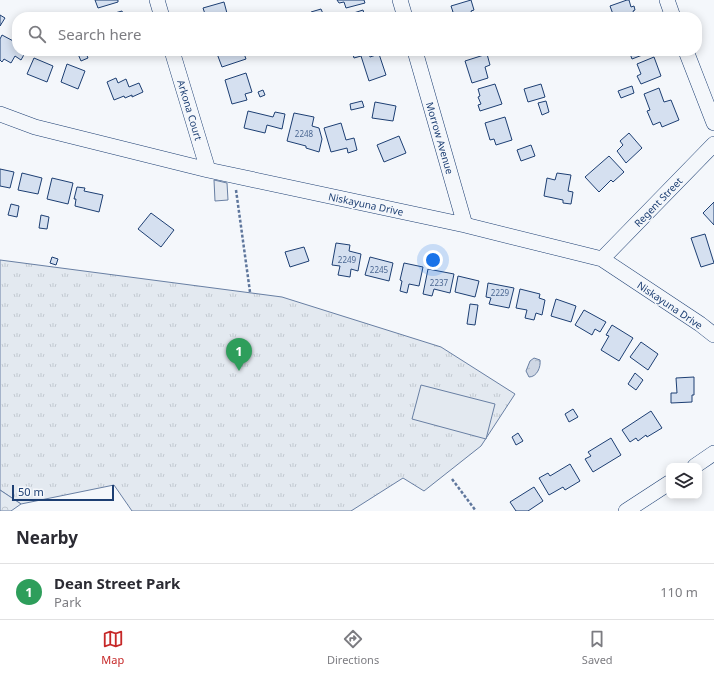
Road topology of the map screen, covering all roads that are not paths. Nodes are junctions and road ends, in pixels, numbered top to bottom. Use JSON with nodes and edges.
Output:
{"nodes":[{"id":1,"x":157,"y":0,"type":"edge"},
{"id":2,"x":400,"y":0,"type":"edge"},
{"id":3,"x":667,"y":0,"type":"edge"},
{"id":4,"x":161,"y":12,"type":"edge"},
{"id":5,"x":404,"y":12,"type":"edge"},
{"id":6,"x":672,"y":12,"type":"edge"},
{"id":7,"x":174,"y":56,"type":"edge"},
{"id":8,"x":416,"y":56,"type":"edge"},
{"id":9,"x":688,"y":56,"type":"edge"},
{"id":10,"x":0,"y":114,"type":"edge"},
{"id":11,"x":714,"y":123,"type":"edge"},
{"id":12,"x":714,"y":144,"type":"edge"},
{"id":13,"x":208,"y":170,"type":"junction"},
{"id":14,"x":465,"y":226,"type":"junction"},
{"id":15,"x":602,"y":259,"type":"junction"},
{"id":16,"x":714,"y":335,"type":"edge"},
{"id":17,"x":714,"y":453,"type":"edge"},
{"id":18,"x":699,"y":463,"type":"edge"},
{"id":19,"x":666,"y":485,"type":"edge"},
{"id":20,"x":626,"y":511,"type":"edge"}],
"edges":[{"from":1,"to":4,"type":"street"},
{"from":2,"to":5,"type":"street"},
{"from":3,"to":6,"type":"street"},
{"from":7,"to":13,"type":"street","name":"Arkona Court"},
{"from":8,"to":14,"type":"street","name":"Morrow Avenue"},
{"from":9,"to":11,"type":"street"},
{"from":10,"to":13,"type":"street","name":"Niskayuna Drive"},
{"from":12,"to":15,"type":"street","name":"Regent Street"},
{"from":13,"to":14,"type":"street","name":"Niskayuna Drive"},
{"from":14,"to":15,"type":"street","name":"Niskayuna Drive"},
{"from":15,"to":16,"type":"street","name":"Niskayuna Drive"},
{"from":17,"to":18,"type":"street"},
{"from":19,"to":20,"type":"street"}]}
